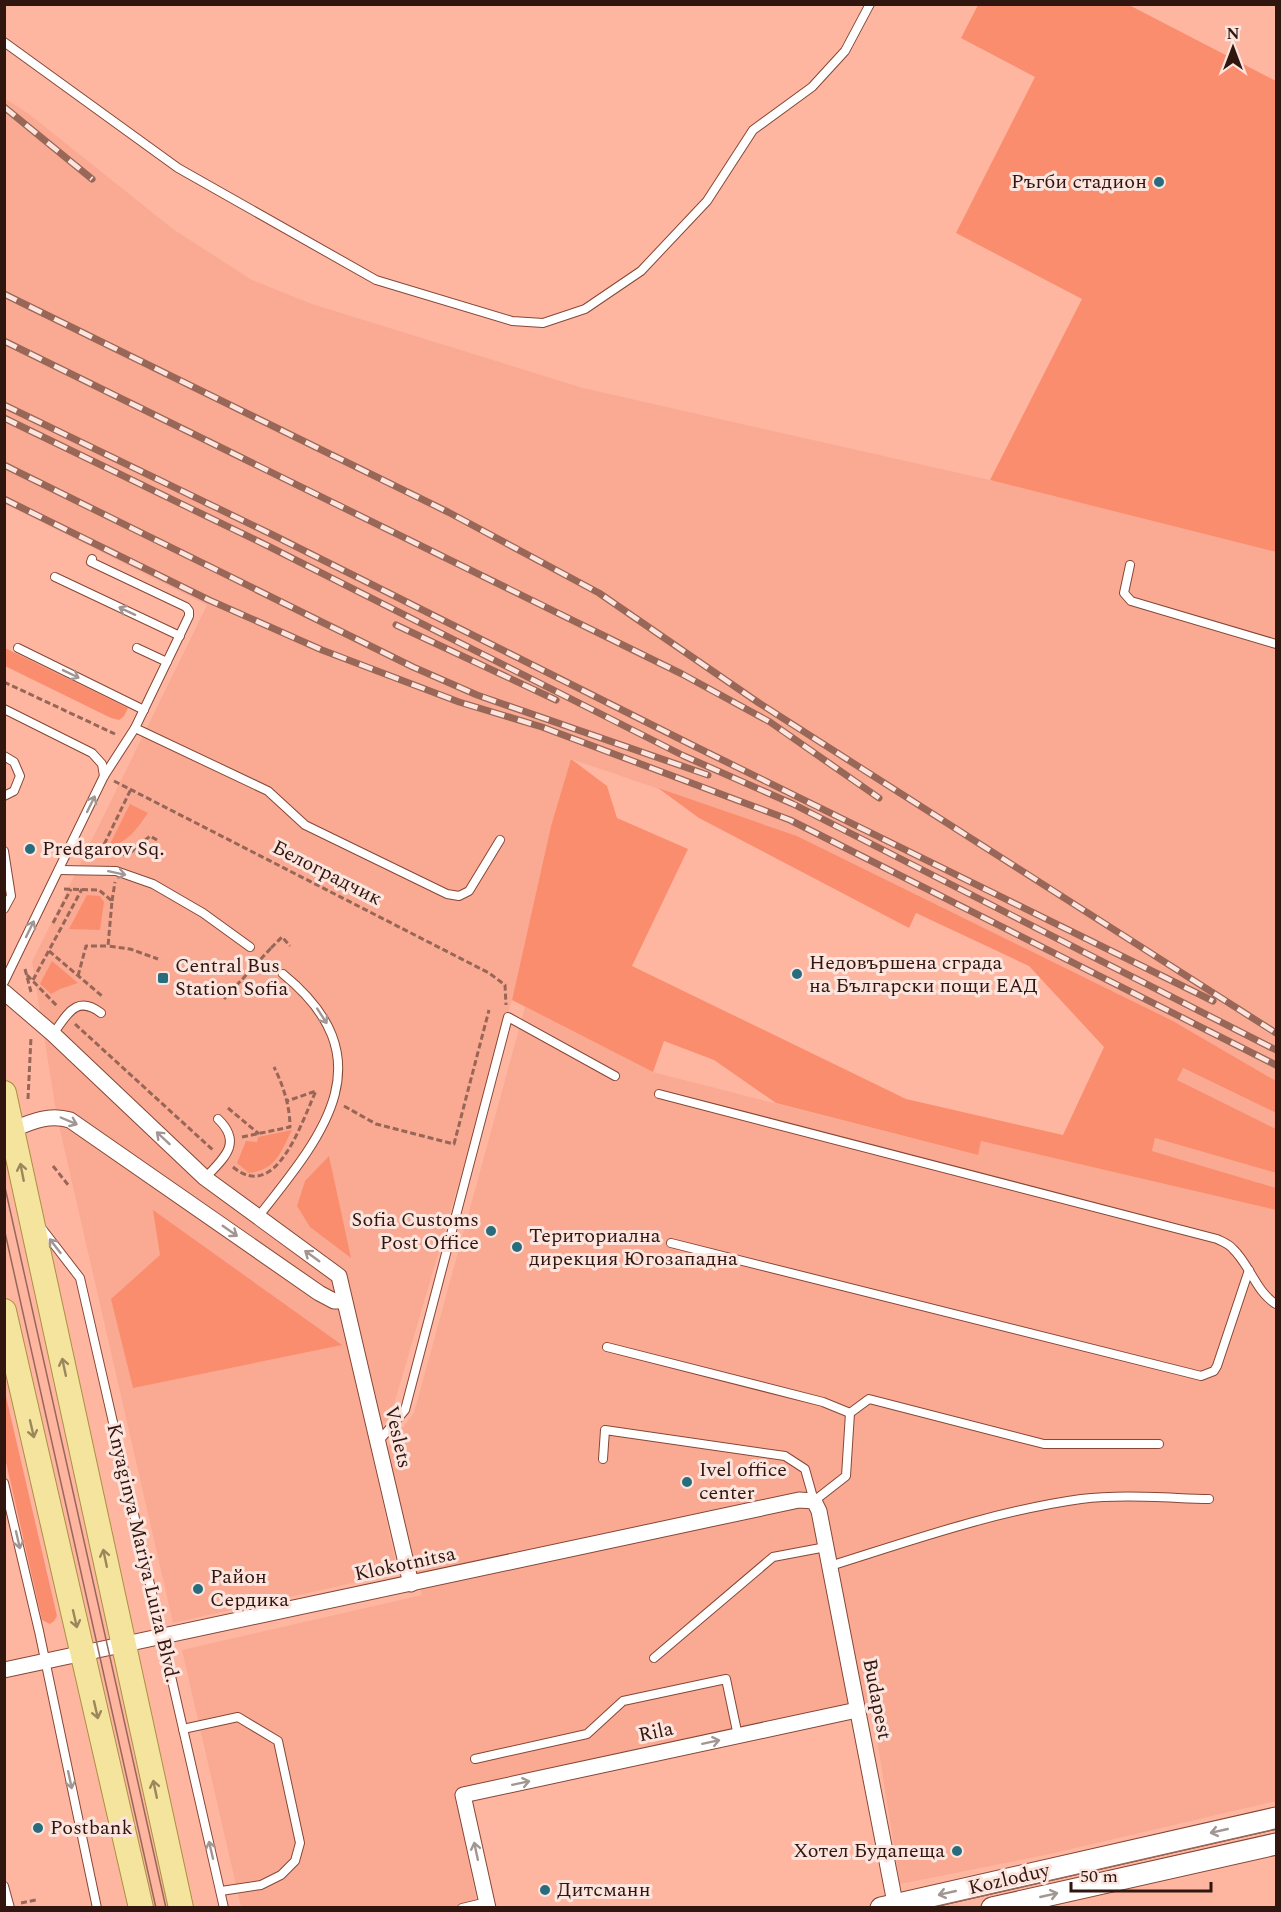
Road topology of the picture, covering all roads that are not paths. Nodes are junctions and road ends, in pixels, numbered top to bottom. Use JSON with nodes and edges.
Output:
{"nodes":[{"id":1,"x":870,"y":4,"type":"edge"},
{"id":2,"x":4,"y":42,"type":"edge"},
{"id":3,"x":92,"y":559,"type":"dead end"},
{"id":4,"x":1130,"y":565,"type":"dead end"},
{"id":5,"x":55,"y":577,"type":"dead end"},
{"id":6,"x":180,"y":636,"type":"junction"},
{"id":7,"x":1276,"y":644,"type":"edge"},
{"id":8,"x":18,"y":648,"type":"dead end"},
{"id":9,"x":137,"y":648,"type":"dead end"},
{"id":10,"x":167,"y":662,"type":"junction"},
{"id":11,"x":4,"y":709,"type":"edge"},
{"id":12,"x":144,"y":710,"type":"junction"},
{"id":13,"x":135,"y":728,"type":"junction"},
{"id":14,"x":4,"y":756,"type":"edge"},
{"id":15,"x":104,"y":776,"type":"junction"},
{"id":16,"x":4,"y":796,"type":"edge"},
{"id":17,"x":500,"y":840,"type":"dead end"},
{"id":18,"x":5,"y":852,"type":"edge"},
{"id":19,"x":59,"y":870,"type":"junction"},
{"id":20,"x":4,"y":909,"type":"edge"},
{"id":21,"x":250,"y":947,"type":"dead end"},
{"id":22,"x":283,"y":974,"type":"dead end"},
{"id":23,"x":4,"y":982,"type":"edge"},
{"id":24,"x":4,"y":992,"type":"edge"},
{"id":25,"x":101,"y":1013,"type":"dead end"},
{"id":26,"x":52,"y":1034,"type":"junction"},
{"id":27,"x":615,"y":1076,"type":"dead end"},
{"id":28,"x":4,"y":1093,"type":"edge"},
{"id":29,"x":659,"y":1094,"type":"dead end"},
{"id":30,"x":218,"y":1119,"type":"dead end"},
{"id":31,"x":23,"y":1125,"type":"junction"},
{"id":32,"x":206,"y":1178,"type":"junction"},
{"id":33,"x":30,"y":1215,"type":"junction"},
{"id":34,"x":258,"y":1217,"type":"junction"},
{"id":35,"x":671,"y":1243,"type":"dead end"},
{"id":36,"x":1249,"y":1270,"type":"junction"},
{"id":37,"x":344,"y":1301,"type":"junction"},
{"id":38,"x":1276,"y":1304,"type":"edge"},
{"id":39,"x":4,"y":1311,"type":"edge"},
{"id":40,"x":607,"y":1347,"type":"dead end"},
{"id":41,"x":850,"y":1413,"type":"junction"},
{"id":42,"x":378,"y":1442,"type":"junction"},
{"id":43,"x":1159,"y":1444,"type":"dead end"},
{"id":44,"x":603,"y":1459,"type":"dead end"},
{"id":45,"x":4,"y":1483,"type":"edge"},
{"id":46,"x":1209,"y":1499,"type":"dead end"},
{"id":47,"x":814,"y":1501,"type":"junction"},
{"id":48,"x":826,"y":1547,"type":"junction"},
{"id":49,"x":830,"y":1566,"type":"junction"},
{"id":50,"x":411,"y":1584,"type":"junction"},
{"id":51,"x":163,"y":1638,"type":"junction"},
{"id":52,"x":124,"y":1645,"type":"junction"},
{"id":53,"x":83,"y":1653,"type":"junction"},
{"id":54,"x":654,"y":1658,"type":"dead end"},
{"id":55,"x":45,"y":1662,"type":"junction"},
{"id":56,"x":4,"y":1670,"type":"edge"},
{"id":57,"x":857,"y":1710,"type":"junction"},
{"id":58,"x":183,"y":1729,"type":"junction"},
{"id":59,"x":738,"y":1736,"type":"junction"},
{"id":60,"x":475,"y":1759,"type":"dead end"},
{"id":61,"x":1276,"y":1818,"type":"edge"},
{"id":62,"x":1276,"y":1844,"type":"edge"},
{"id":63,"x":4,"y":1886,"type":"edge"},
{"id":64,"x":220,"y":1891,"type":"junction"},
{"id":65,"x":487,"y":1905,"type":"edge"},
{"id":66,"x":891,"y":1906,"type":"edge"},
{"id":67,"x":10,"y":1908,"type":"edge"},
{"id":68,"x":97,"y":1908,"type":"edge"},
{"id":69,"x":141,"y":1908,"type":"edge"},
{"id":70,"x":181,"y":1908,"type":"edge"},
{"id":71,"x":224,"y":1908,"type":"edge"},
{"id":72,"x":462,"y":1908,"type":"edge"},
{"id":73,"x":992,"y":1908,"type":"edge"}],
"edges":[{"from":1,"to":2,"type":"lane"},
{"from":3,"to":6,"type":"lane"},
{"from":4,"to":7,"type":"lane"},
{"from":6,"to":5,"type":"lane","one_way":true},
{"from":6,"to":10,"type":"lane"},
{"from":8,"to":12,"type":"lane","one_way":true},
{"from":9,"to":10,"type":"lane"},
{"from":10,"to":12,"type":"lane"},
{"from":11,"to":15,"type":"lane"},
{"from":12,"to":13,"type":"lane"},
{"from":13,"to":15,"type":"lane"},
{"from":13,"to":17,"type":"lane"},
{"from":14,"to":16,"type":"lane"},
{"from":19,"to":15,"type":"lane","one_way":true},
{"from":18,"to":20,"type":"lane"},
{"from":19,"to":21,"type":"lane","one_way":true},
{"from":23,"to":19,"type":"lane","one_way":true},
{"from":22,"to":34,"type":"lane","one_way":true},
{"from":24,"to":26,"type":"street","name":"Veslets"},
{"from":25,"to":26,"type":"lane"},
{"from":32,"to":26,"type":"street","name":"Veslets","one_way":true},
{"from":27,"to":42,"type":"lane"},
{"from":28,"to":31,"type":"main road","name":"Knyaginya Mariya Luiza Blvd."},
{"from":29,"to":36,"type":"lane"},
{"from":30,"to":32,"type":"lane"},
{"from":33,"to":31,"type":"main road","name":"Knyaginya Mariya Luiza Blvd.","one_way":true},
{"from":31,"to":37,"type":"street","one_way":true},
{"from":32,"to":34,"type":"street","name":"Veslets"},
{"from":51,"to":33,"type":"lane","name":"Knyaginya Mariya Luiza Blvd.","one_way":true},
{"from":52,"to":33,"type":"main road","name":"Knyaginya Mariya Luiza Blvd.","one_way":true},
{"from":37,"to":34,"type":"street","name":"Veslets","one_way":true},
{"from":35,"to":36,"type":"lane"},
{"from":36,"to":38,"type":"lane"},
{"from":37,"to":42,"type":"street","name":"Veslets"},
{"from":39,"to":53,"type":"main road","one_way":true},
{"from":40,"to":41,"type":"lane"},
{"from":41,"to":43,"type":"lane"},
{"from":41,"to":47,"type":"lane"},
{"from":42,"to":50,"type":"street","name":"Veslets"},
{"from":44,"to":47,"type":"lane"},
{"from":45,"to":55,"type":"lane","one_way":true},
{"from":46,"to":49,"type":"lane"},
{"from":47,"to":48,"type":"street","name":"Budapest"},
{"from":47,"to":50,"type":"street","name":"Klokotnitsa"},
{"from":48,"to":49,"type":"street","name":"Budapest"},
{"from":48,"to":54,"type":"lane"},
{"from":49,"to":57,"type":"street","name":"Budapest"},
{"from":50,"to":51,"type":"street","name":"Klokotnitsa"},
{"from":51,"to":52,"type":"street","name":"Klokotnitsa"},
{"from":51,"to":58,"type":"lane","name":"Knyaginya Mariya Luiza Blvd."},
{"from":52,"to":53,"type":"street","name":"Klokotnitsa"},
{"from":70,"to":52,"type":"main road","name":"Knyaginya Mariya Luiza Blvd.","one_way":true},
{"from":53,"to":55,"type":"street","name":"Klokotnitsa"},
{"from":53,"to":69,"type":"main road","one_way":true},
{"from":55,"to":56,"type":"street","name":"Klokotnitsa"},
{"from":55,"to":68,"type":"lane","one_way":true},
{"from":57,"to":59,"type":"street","name":"Rila"},
{"from":57,"to":66,"type":"street","name":"Budapest"},
{"from":64,"to":58,"type":"lane","name":"Knyaginya Mariya Luiza Blvd.","one_way":true},
{"from":58,"to":64,"type":"lane"},
{"from":59,"to":60,"type":"lane"},
{"from":65,"to":59,"type":"street","name":"Rila","one_way":true},
{"from":61,"to":66,"type":"main road","name":"Kozloduy","one_way":true},
{"from":73,"to":62,"type":"main road","name":"Kozloduy","one_way":true},
{"from":63,"to":67,"type":"lane"},
{"from":64,"to":71,"type":"lane","name":"Knyaginya Mariya Luiza Blvd."},
{"from":65,"to":72,"type":"lane"}]}
